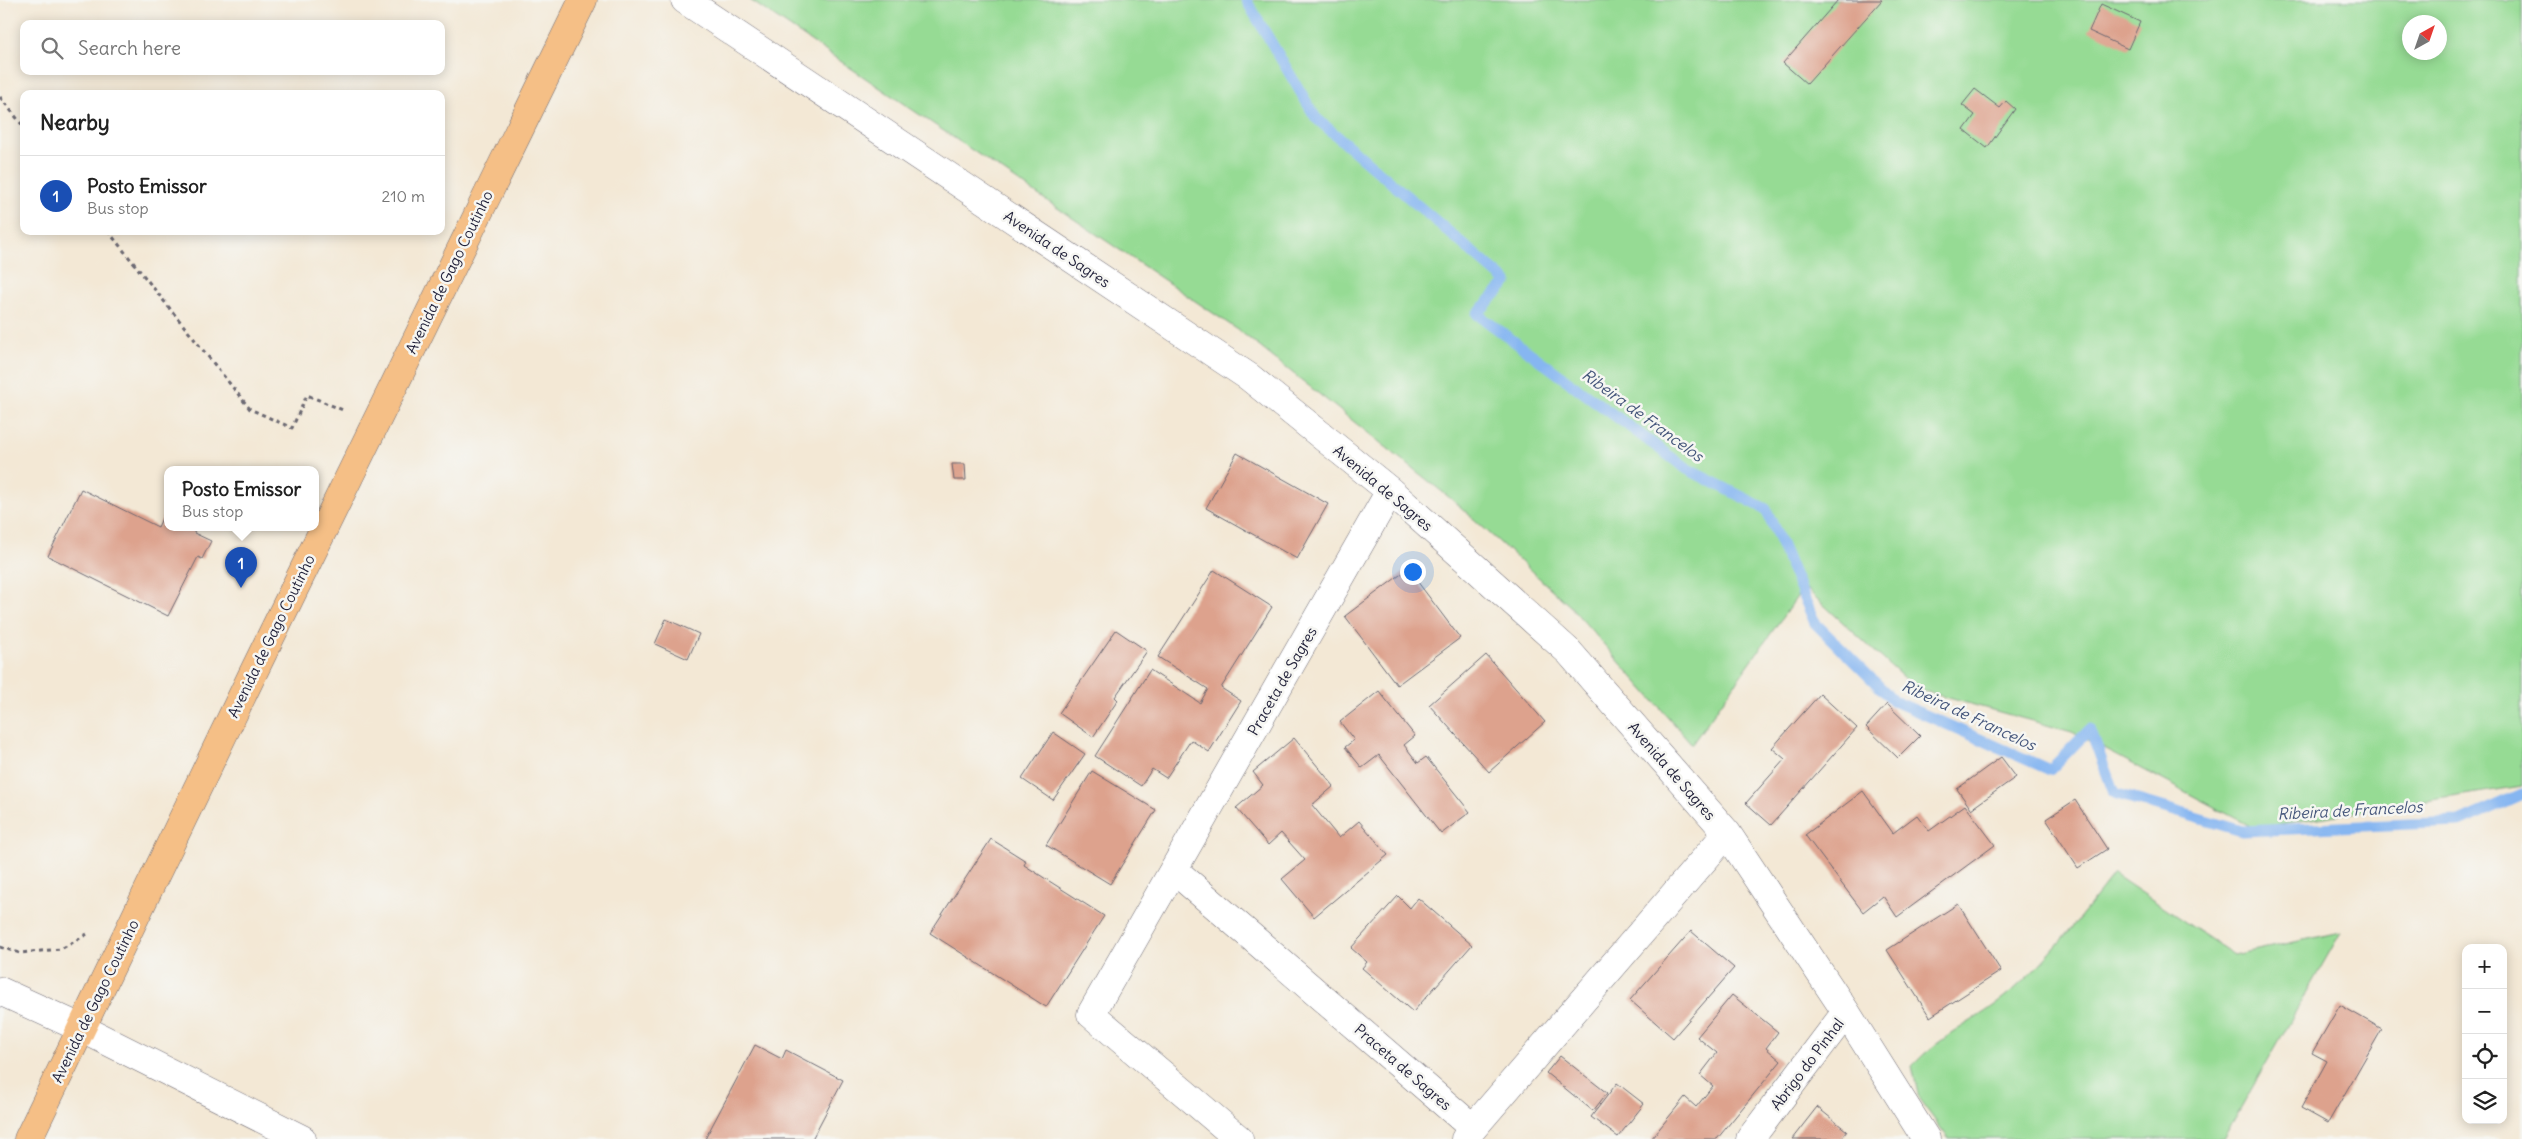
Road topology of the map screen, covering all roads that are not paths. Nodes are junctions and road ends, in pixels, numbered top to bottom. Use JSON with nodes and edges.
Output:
{"nodes":[{"id":1,"x":583,"y":0,"type":"edge"},
{"id":2,"x":685,"y":0,"type":"edge"},
{"id":3,"x":1390,"y":491,"type":"junction"},
{"id":4,"x":1727,"y":833,"type":"junction"},
{"id":5,"x":1174,"y":870,"type":"junction"},
{"id":6,"x":0,"y":991,"type":"edge"},
{"id":7,"x":1846,"y":1012,"type":"junction"},
{"id":8,"x":83,"y":1029,"type":"junction"},
{"id":9,"x":1469,"y":1133,"type":"edge"},
{"id":10,"x":28,"y":1139,"type":"edge"},
{"id":11,"x":302,"y":1139,"type":"edge"},
{"id":12,"x":1239,"y":1139,"type":"edge"},
{"id":13,"x":1750,"y":1139,"type":"edge"},
{"id":14,"x":1926,"y":1139,"type":"edge"}],
"edges":[{"from":1,"to":8,"type":"main road","name":"Avenida de Gago Coutinho"},
{"from":2,"to":3,"type":"street","name":"Avenida de Sagres"},
{"from":3,"to":4,"type":"street","name":"Avenida de Sagres"},
{"from":3,"to":5,"type":"street","name":"Praceta de Sagres"},
{"from":4,"to":7,"type":"street","name":"Avenida de Sagres"},
{"from":4,"to":9,"type":"street","name":"Praceta de Sagres"},
{"from":5,"to":9,"type":"street","name":"Praceta de Sagres"},
{"from":5,"to":12,"type":"street","name":"Praceta de Sagres"},
{"from":6,"to":8,"type":"street"},
{"from":7,"to":13,"type":"street","name":"Abrigo do Pinhal"},
{"from":7,"to":14,"type":"street","name":"Avenida de Sagres"},
{"from":8,"to":10,"type":"main road","name":"Avenida de Gago Coutinho"},
{"from":8,"to":11,"type":"street"}]}
